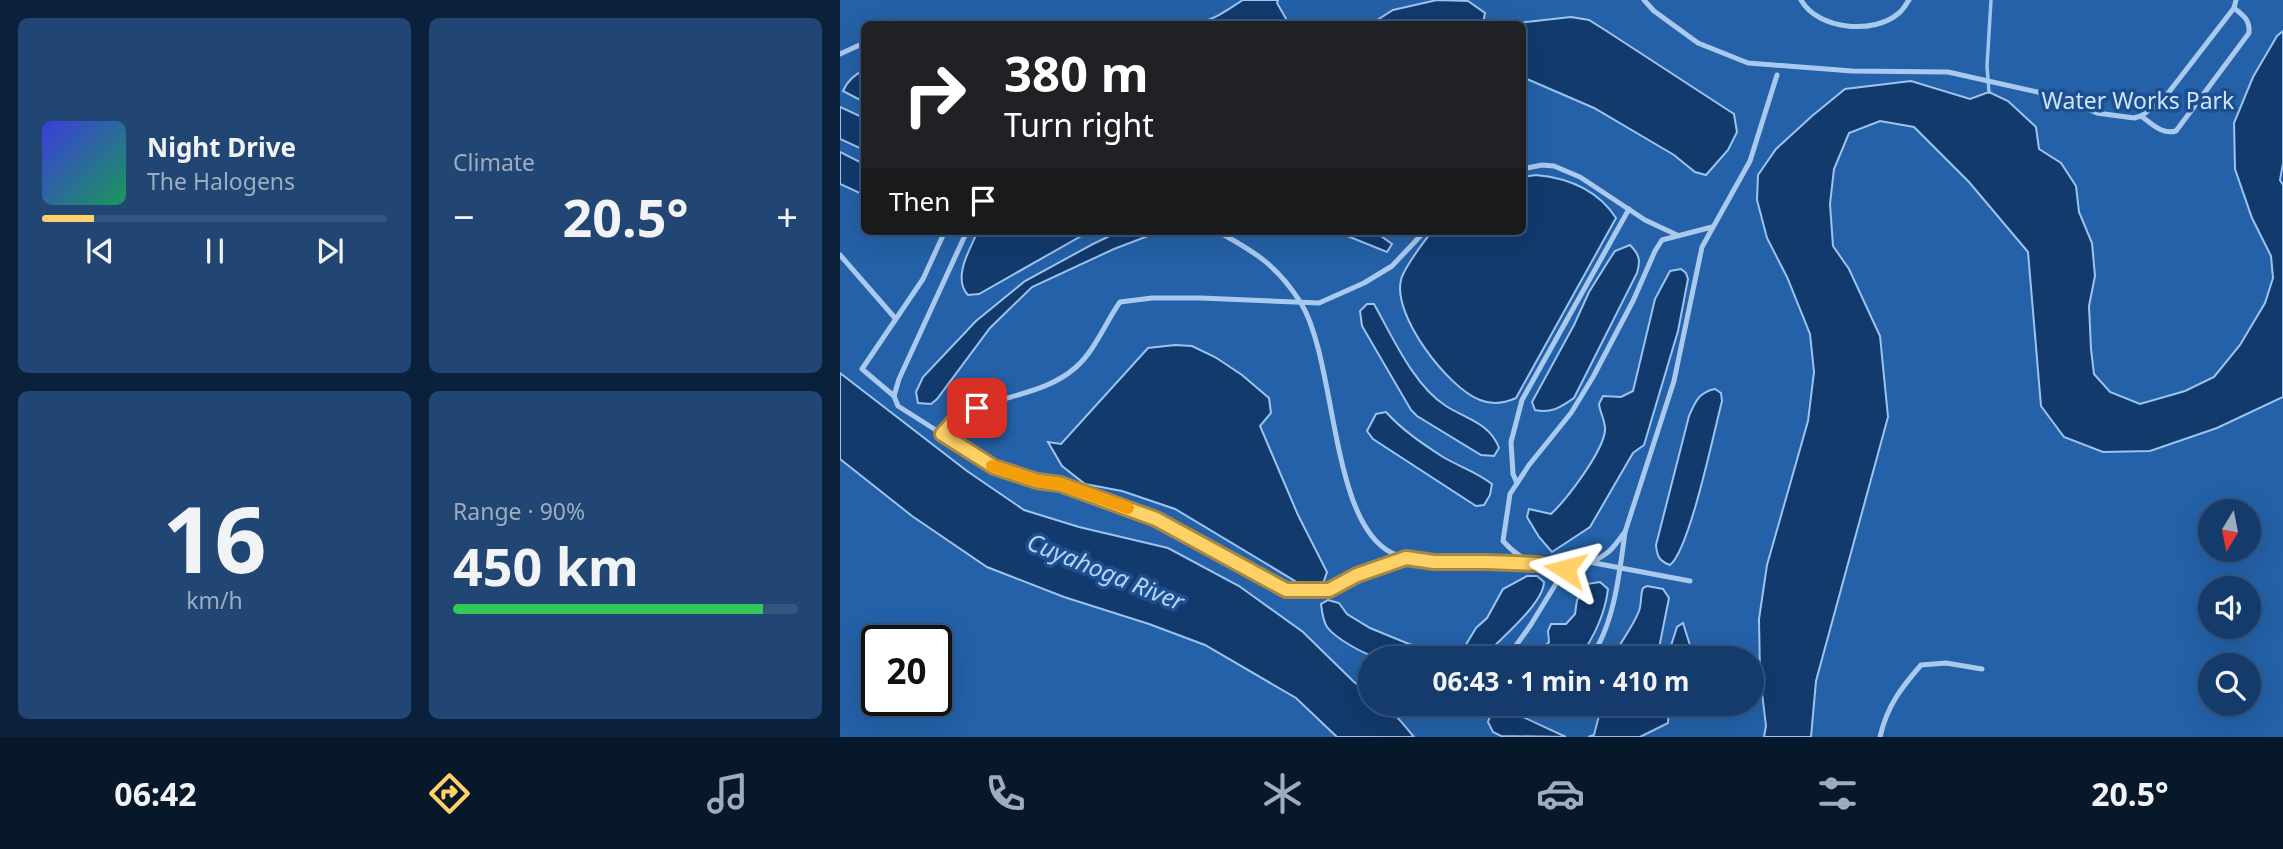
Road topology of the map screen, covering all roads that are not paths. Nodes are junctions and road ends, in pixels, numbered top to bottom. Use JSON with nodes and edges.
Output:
{"nodes":[{"id":1,"x":1644,"y":0,"type":"edge"},
{"id":2,"x":1801,"y":0,"type":"edge"},
{"id":3,"x":1909,"y":0,"type":"edge"},
{"id":4,"x":2236,"y":0,"type":"edge"},
{"id":5,"x":2234,"y":8,"type":"junction"},
{"id":6,"x":861,"y":44,"type":"edge"},
{"id":7,"x":840,"y":54,"type":"edge"},
{"id":8,"x":1777,"y":75,"type":"dead end"},
{"id":9,"x":2141,"y":116,"type":"junction"},
{"id":10,"x":1526,"y":168,"type":"edge"},
{"id":11,"x":1629,"y":209,"type":"junction"},
{"id":12,"x":1712,"y":227,"type":"junction"},
{"id":13,"x":943,"y":235,"type":"edge"},
{"id":14,"x":965,"y":235,"type":"edge"},
{"id":15,"x":1224,"y":235,"type":"edge"},
{"id":16,"x":1421,"y":235,"type":"edge"},
{"id":17,"x":1677,"y":235,"type":"junction"},
{"id":18,"x":840,"y":255,"type":"edge"},
{"id":19,"x":1300,"y":302,"type":"junction"},
{"id":20,"x":895,"y":318,"type":"junction"},
{"id":21,"x":894,"y":396,"type":"junction"},
{"id":22,"x":942,"y":434,"type":"junction"},
{"id":23,"x":1517,"y":483,"type":"junction"},
{"id":24,"x":1625,"y":532,"type":"junction"},
{"id":25,"x":1406,"y":558,"type":"junction"},
{"id":26,"x":1589,"y":562,"type":"junction"},
{"id":27,"x":1538,"y":564,"type":"junction"},
{"id":28,"x":1620,"y":568,"type":"junction"},
{"id":29,"x":1565,"y":569,"type":"junction"},
{"id":30,"x":1690,"y":581,"type":"dead end"},
{"id":31,"x":1515,"y":646,"type":"edge"},
{"id":32,"x":1598,"y":646,"type":"edge"},
{"id":33,"x":1982,"y":669,"type":"dead end"},
{"id":34,"x":1880,"y":737,"type":"edge"}],
"edges":[{"from":1,"to":9,"type":"lane"},
{"from":2,"to":3,"type":"lane"},
{"from":4,"to":5,"type":"lane"},
{"from":5,"to":9,"type":"lane"},
{"from":5,"to":9,"type":"lane"},
{"from":6,"to":7,"type":"lane"},
{"from":8,"to":12,"type":"lane"},
{"from":10,"to":11,"type":"lane"},
{"from":11,"to":17,"type":"lane"},
{"from":11,"to":23,"type":"lane"},
{"from":12,"to":17,"type":"lane"},
{"from":12,"to":24,"type":"lane"},
{"from":13,"to":20,"type":"lane"},
{"from":14,"to":21,"type":"lane"},
{"from":15,"to":19,"type":"lane"},
{"from":16,"to":19,"type":"lane"},
{"from":17,"to":23,"type":"lane"},
{"from":18,"to":20,"type":"lane"},
{"from":19,"to":22,"type":"lane"},
{"from":19,"to":25,"type":"lane"},
{"from":20,"to":21,"type":"lane"},
{"from":21,"to":22,"type":"lane"},
{"from":22,"to":25,"type":"lane"},
{"from":23,"to":27,"type":"lane"},
{"from":24,"to":26,"type":"lane"},
{"from":24,"to":28,"type":"lane"},
{"from":25,"to":27,"type":"lane"},
{"from":26,"to":28,"type":"lane"},
{"from":26,"to":29,"type":"lane"},
{"from":27,"to":29,"type":"lane"},
{"from":28,"to":30,"type":"lane"},
{"from":28,"to":32,"type":"lane"},
{"from":29,"to":31,"type":"lane"},
{"from":33,"to":34,"type":"lane"}]}
